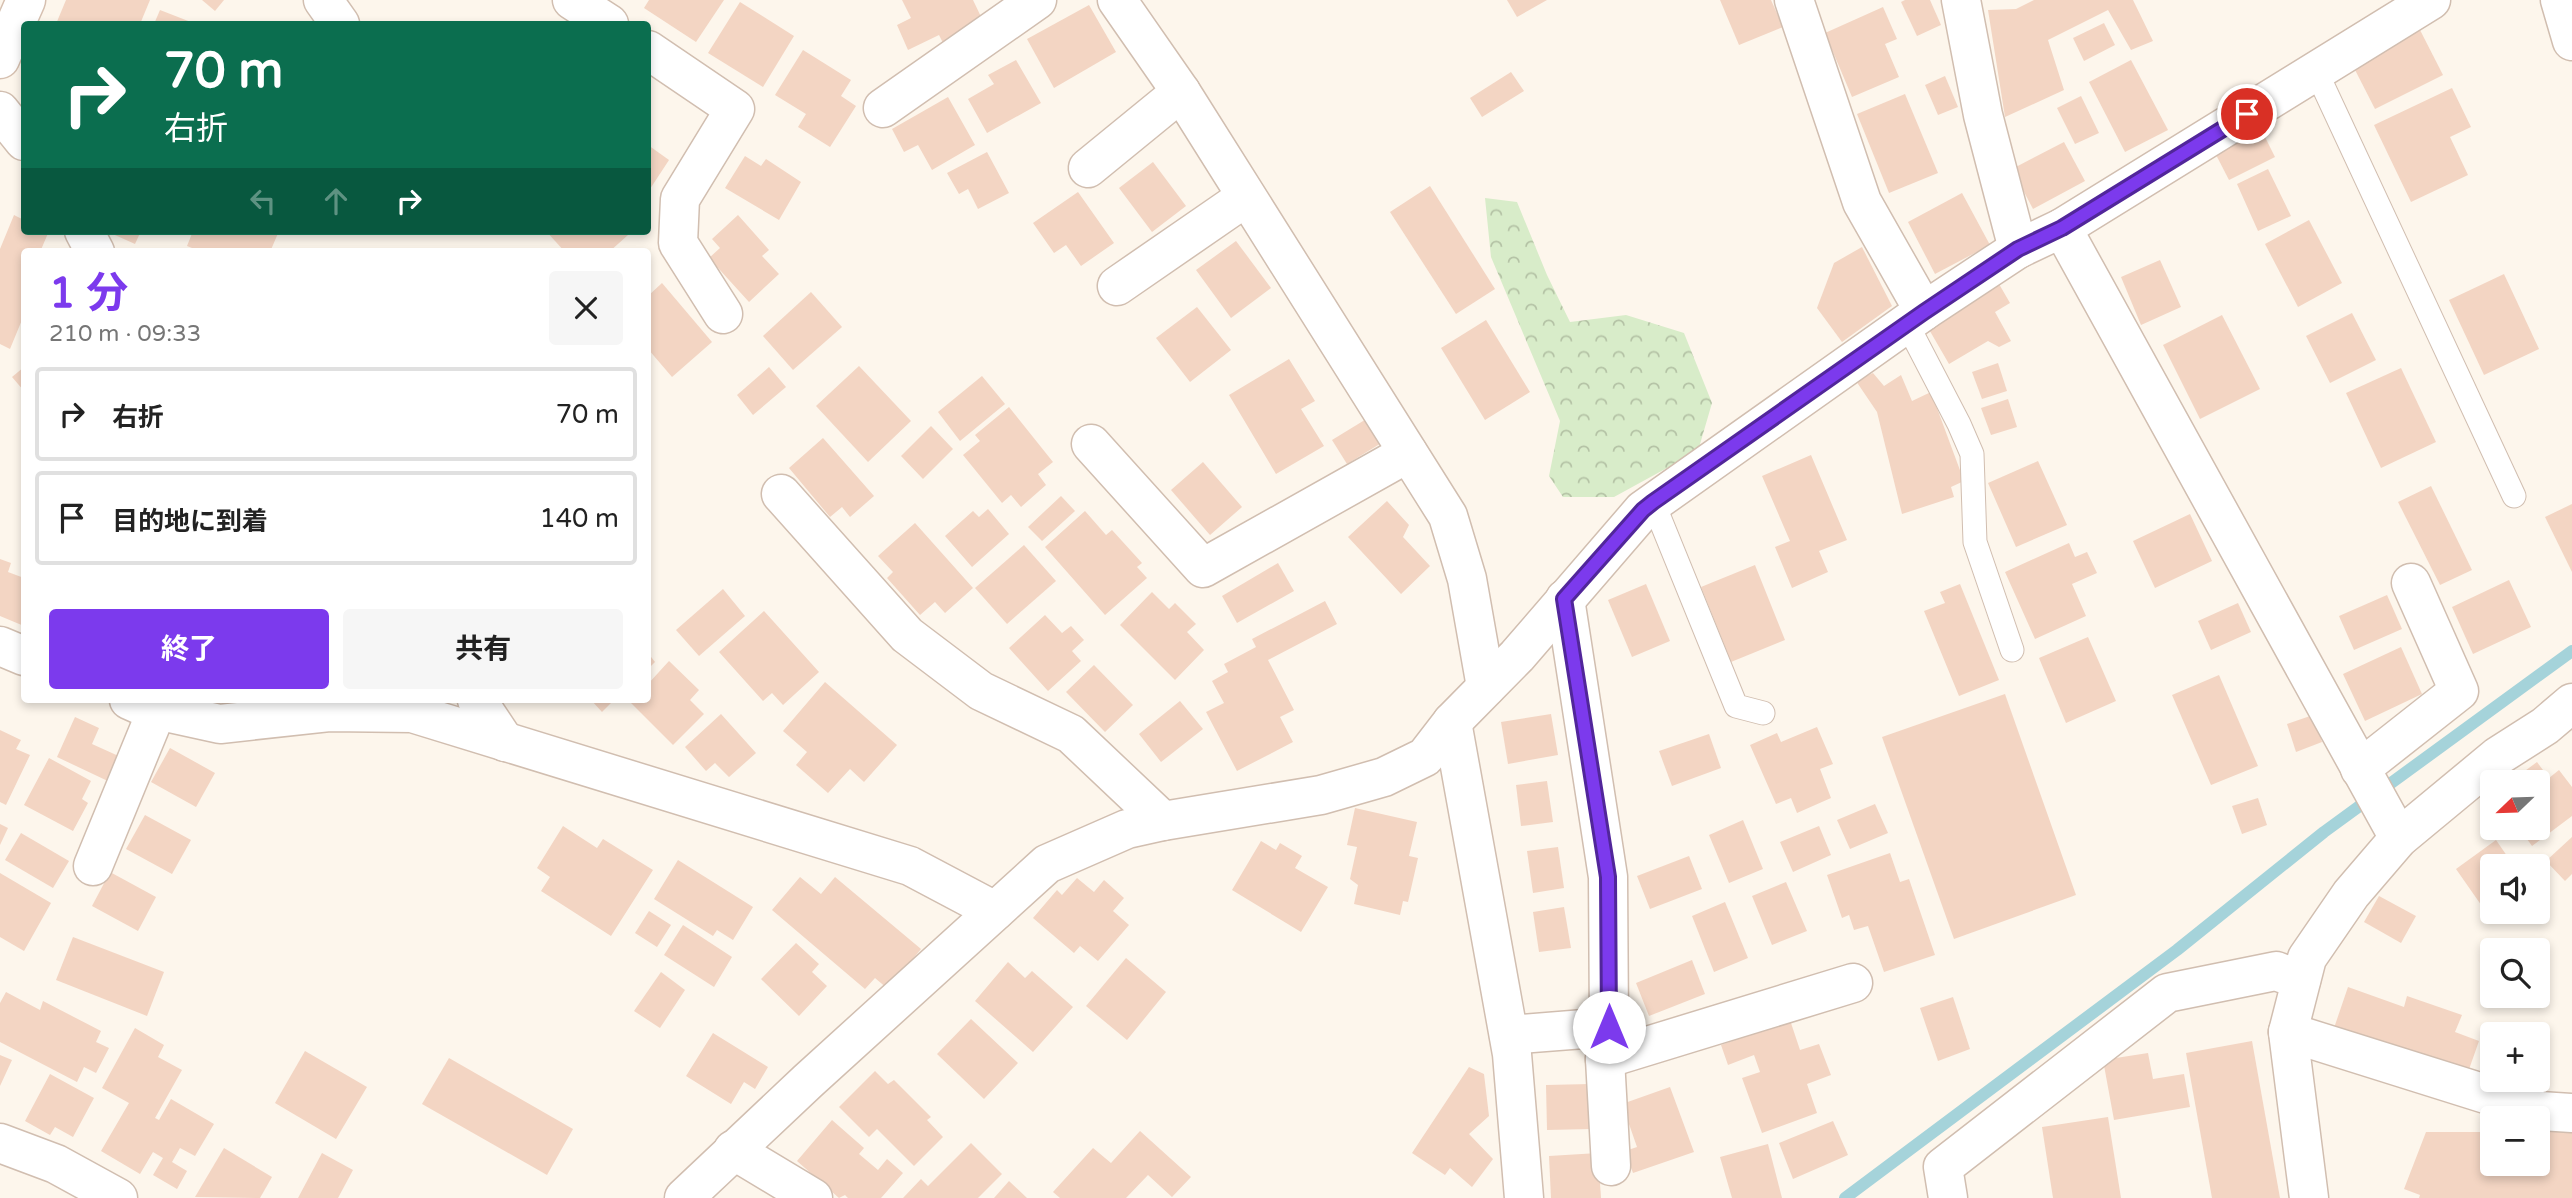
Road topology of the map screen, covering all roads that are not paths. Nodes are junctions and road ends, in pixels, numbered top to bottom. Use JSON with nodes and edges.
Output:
{"nodes":[{"id":1,"x":26,"y":0,"type":"edge"},
{"id":2,"x":323,"y":0,"type":"edge"},
{"id":3,"x":1037,"y":0,"type":"edge"},
{"id":4,"x":1117,"y":0,"type":"edge"},
{"id":5,"x":1794,"y":0,"type":"edge"},
{"id":6,"x":1961,"y":0,"type":"edge"},
{"id":7,"x":2560,"y":0,"type":"edge"},
{"id":8,"x":2414,"y":4,"type":"edge"},
{"id":9,"x":338,"y":21,"type":"edge"},
{"id":10,"x":2572,"y":41,"type":"edge"},
{"id":11,"x":651,"y":52,"type":"edge"},
{"id":12,"x":0,"y":59,"type":"edge"},
{"id":13,"x":2316,"y":72,"type":"junction"},
{"id":14,"x":1181,"y":92,"type":"junction"},
{"id":15,"x":883,"y":108,"type":"dead end"},
{"id":16,"x":0,"y":111,"type":"edge"},
{"id":17,"x":21,"y":137,"type":"edge"},
{"id":18,"x":1088,"y":168,"type":"dead end"},
{"id":19,"x":1246,"y":197,"type":"junction"},
{"id":20,"x":2062,"y":228,"type":"junction"},
{"id":21,"x":2018,"y":249,"type":"junction"},
{"id":22,"x":1117,"y":286,"type":"dead end"},
{"id":23,"x":723,"y":314,"type":"dead end"},
{"id":24,"x":1915,"y":318,"type":"junction"},
{"id":25,"x":1091,"y":444,"type":"dead end"},
{"id":26,"x":1408,"y":453,"type":"junction"},
{"id":27,"x":781,"y":494,"type":"dead end"},
{"id":28,"x":2514,"y":496,"type":"dead end"},
{"id":29,"x":1653,"y":502,"type":"junction"},
{"id":30,"x":2411,"y":583,"type":"dead end"},
{"id":31,"x":1564,"y":599,"type":"junction"},
{"id":32,"x":0,"y":646,"type":"edge"},
{"id":33,"x":2012,"y":650,"type":"dead end"},
{"id":34,"x":21,"y":655,"type":"edge"},
{"id":35,"x":1486,"y":687,"type":"junction"},
{"id":36,"x":479,"y":703,"type":"edge"},
{"id":37,"x":143,"y":705,"type":"edge"},
{"id":38,"x":1763,"y":713,"type":"dead end"},
{"id":39,"x":1452,"y":722,"type":"junction"},
{"id":40,"x":2563,"y":723,"type":"edge"},
{"id":41,"x":505,"y":743,"type":"junction"},
{"id":42,"x":2360,"y":769,"type":"junction"},
{"id":43,"x":1163,"y":821,"type":"junction"},
{"id":44,"x":2399,"y":838,"type":"junction"},
{"id":45,"x":93,"y":866,"type":"dead end"},
{"id":46,"x":995,"y":911,"type":"junction"},
{"id":47,"x":2301,"y":980,"type":"junction"},
{"id":48,"x":1853,"y":983,"type":"dead end"},
{"id":49,"x":2288,"y":1032,"type":"junction"},
{"id":50,"x":1509,"y":1035,"type":"junction"},
{"id":51,"x":1607,"y":1043,"type":"junction"},
{"id":52,"x":2572,"y":1113,"type":"edge"},
{"id":53,"x":0,"y":1143,"type":"edge"},
{"id":54,"x":733,"y":1150,"type":"junction"},
{"id":55,"x":1611,"y":1166,"type":"dead end"},
{"id":56,"x":118,"y":1198,"type":"edge"},
{"id":57,"x":684,"y":1198,"type":"edge"},
{"id":58,"x":813,"y":1198,"type":"edge"},
{"id":59,"x":1524,"y":1198,"type":"edge"},
{"id":60,"x":1948,"y":1198,"type":"edge"},
{"id":61,"x":2309,"y":1198,"type":"edge"}],
"edges":[{"from":1,"to":12,"type":"street"},
{"from":2,"to":9,"type":"street"},
{"from":3,"to":15,"type":"street"},
{"from":4,"to":14,"type":"street"},
{"from":5,"to":24,"type":"street"},
{"from":6,"to":21,"type":"street"},
{"from":7,"to":10,"type":"street"},
{"from":8,"to":13,"type":"street"},
{"from":11,"to":23,"type":"street"},
{"from":13,"to":20,"type":"street"},
{"from":13,"to":28,"type":"lane"},
{"from":14,"to":18,"type":"street"},
{"from":14,"to":19,"type":"street"},
{"from":16,"to":17,"type":"street"},
{"from":19,"to":22,"type":"street"},
{"from":19,"to":26,"type":"street"},
{"from":20,"to":21,"type":"street"},
{"from":20,"to":42,"type":"street"},
{"from":21,"to":24,"type":"street"},
{"from":24,"to":29,"type":"street"},
{"from":24,"to":33,"type":"lane"},
{"from":25,"to":26,"type":"street"},
{"from":26,"to":35,"type":"street"},
{"from":27,"to":43,"type":"street"},
{"from":29,"to":31,"type":"street"},
{"from":29,"to":38,"type":"lane"},
{"from":30,"to":42,"type":"street"},
{"from":31,"to":35,"type":"street"},
{"from":31,"to":51,"type":"street"},
{"from":32,"to":34,"type":"street"},
{"from":35,"to":39,"type":"street"},
{"from":36,"to":41,"type":"street"},
{"from":37,"to":41,"type":"street"},
{"from":37,"to":45,"type":"street"},
{"from":39,"to":43,"type":"street"},
{"from":39,"to":50,"type":"street"},
{"from":40,"to":44,"type":"street"},
{"from":41,"to":46,"type":"street"},
{"from":42,"to":44,"type":"street"},
{"from":43,"to":46,"type":"street"},
{"from":44,"to":47,"type":"street"},
{"from":46,"to":54,"type":"street"},
{"from":47,"to":49,"type":"street"},
{"from":47,"to":60,"type":"street"},
{"from":48,"to":51,"type":"street"},
{"from":49,"to":52,"type":"street"},
{"from":49,"to":61,"type":"street"},
{"from":50,"to":51,"type":"street"},
{"from":50,"to":59,"type":"street"},
{"from":51,"to":55,"type":"street"},
{"from":53,"to":56,"type":"street"},
{"from":54,"to":57,"type":"street"},
{"from":54,"to":58,"type":"street"}]}
